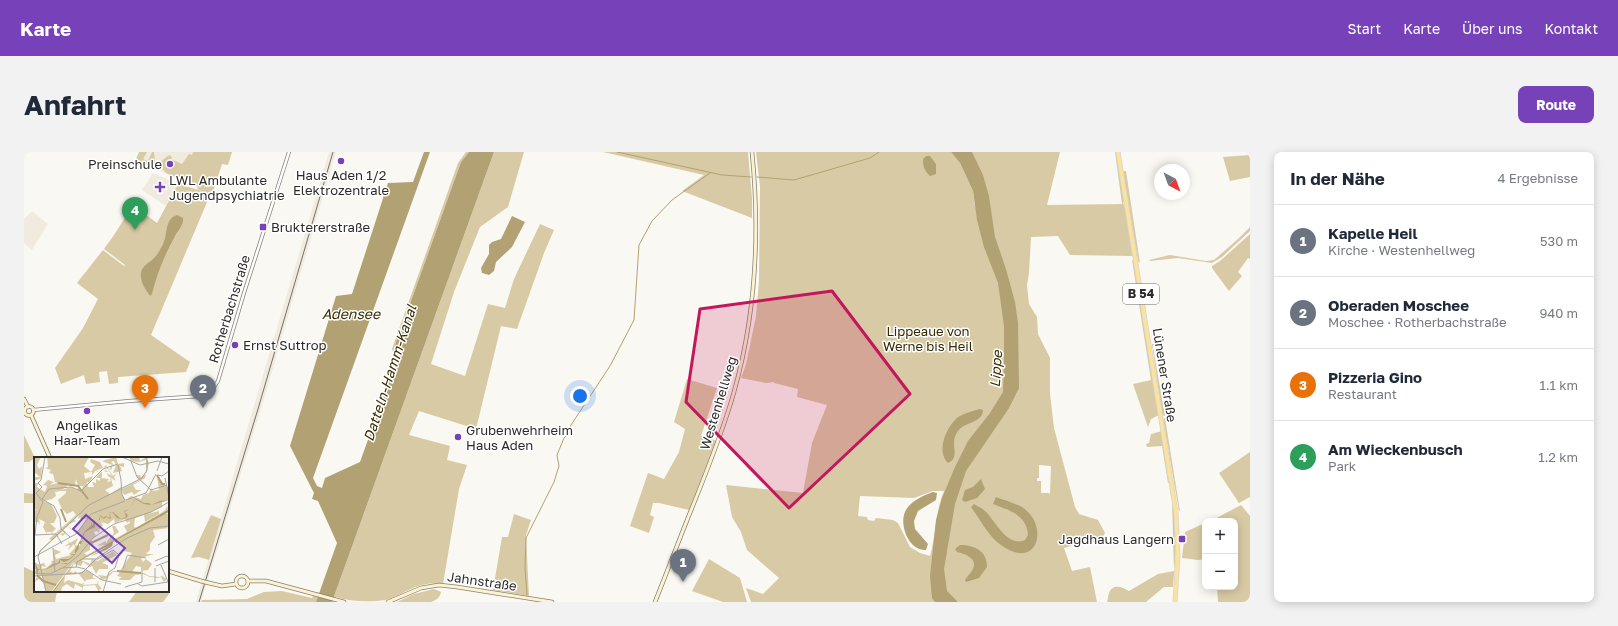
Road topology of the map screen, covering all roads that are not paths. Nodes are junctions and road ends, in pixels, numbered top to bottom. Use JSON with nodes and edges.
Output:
{"nodes":[{"id":1,"x":289,"y":152,"type":"edge"},
{"id":2,"x":752,"y":152,"type":"edge"},
{"id":3,"x":1118,"y":152,"type":"edge"},
{"id":4,"x":24,"y":399,"type":"edge"},
{"id":5,"x":28,"y":407,"type":"junction"},
{"id":6,"x":33,"y":410,"type":"junction"},
{"id":7,"x":24,"y":413,"type":"edge"},
{"id":8,"x":31,"y":415,"type":"junction"},
{"id":9,"x":50,"y":457,"type":"edge"},
{"id":10,"x":169,"y":571,"type":"edge"},
{"id":11,"x":248,"y":581,"type":"junction"},
{"id":12,"x":236,"y":584,"type":"junction"},
{"id":13,"x":344,"y":602,"type":"edge"},
{"id":14,"x":388,"y":602,"type":"edge"},
{"id":15,"x":552,"y":602,"type":"edge"},
{"id":16,"x":655,"y":602,"type":"edge"},
{"id":17,"x":1175,"y":602,"type":"edge"}],
"edges":[{"from":1,"to":6,"type":"street","name":"Rotherbachstraße"},
{"from":2,"to":16,"type":"main road","name":"Westenhellweg"},
{"from":3,"to":17,"type":"main road","name":"Lünener Straße","number":"B 54"},
{"from":4,"to":5,"type":"main road"},
{"from":5,"to":6,"type":"main road"},
{"from":5,"to":7,"type":"main road"},
{"from":6,"to":8,"type":"main road"},
{"from":7,"to":8,"type":"main road"},
{"from":8,"to":9,"type":"main road"},
{"from":10,"to":12,"type":"main road","bridge":true},
{"from":11,"to":12,"type":"main road"},
{"from":11,"to":12,"type":"main road"},
{"from":11,"to":13,"type":"main road"},
{"from":14,"to":15,"type":"main road","name":"Jahnstraße"}]}
